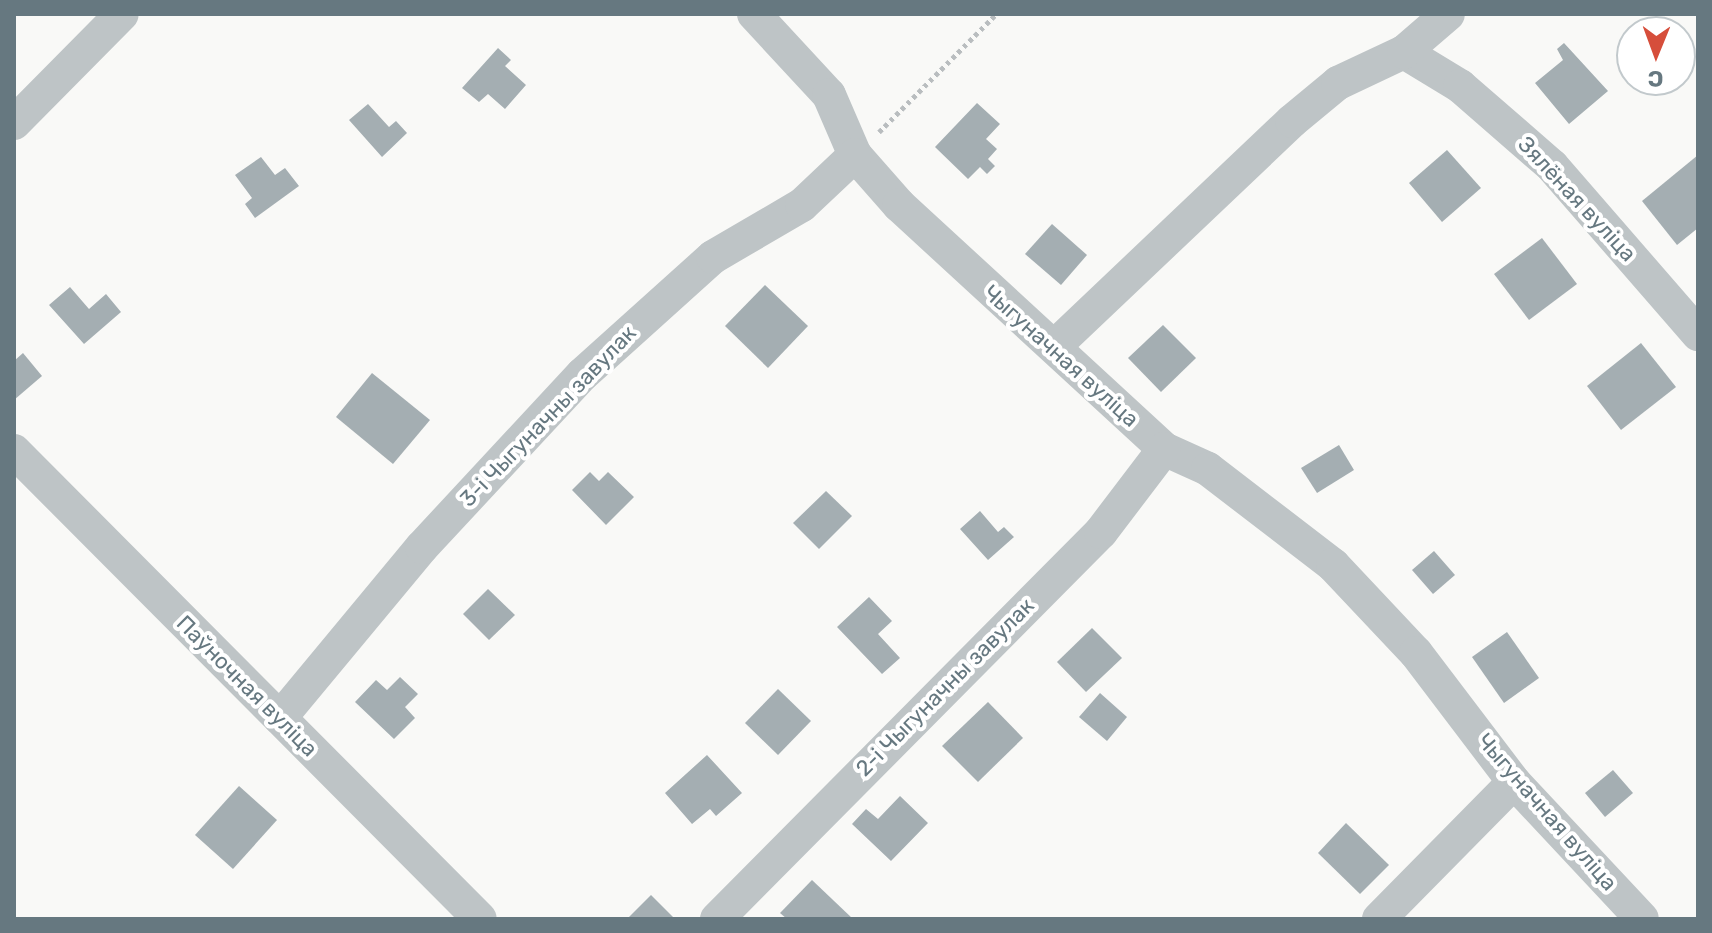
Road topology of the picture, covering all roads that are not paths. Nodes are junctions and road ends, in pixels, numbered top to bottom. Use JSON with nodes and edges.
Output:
{"nodes":[{"id":1,"x":122,"y":14,"type":"edge"},
{"id":2,"x":754,"y":14,"type":"edge"},
{"id":3,"x":1448,"y":14,"type":"edge"},
{"id":4,"x":1404,"y":52,"type":"junction"},
{"id":5,"x":14,"y":123,"type":"edge"},
{"id":6,"x":855,"y":155,"type":"junction"},
{"id":7,"x":1698,"y":334,"type":"edge"},
{"id":8,"x":1056,"y":345,"type":"junction"},
{"id":9,"x":1164,"y":449,"type":"junction"},
{"id":10,"x":14,"y":451,"type":"edge"},
{"id":11,"x":280,"y":718,"type":"junction"},
{"id":12,"x":1514,"y":782,"type":"junction"},
{"id":13,"x":480,"y":919,"type":"edge"},
{"id":14,"x":717,"y":919,"type":"edge"},
{"id":15,"x":1379,"y":919,"type":"edge"},
{"id":16,"x":1642,"y":919,"type":"edge"}],
"edges":[{"from":1,"to":5,"type":"street"},
{"from":2,"to":6,"type":"street","name":"Чыгуначная вуліца"},
{"from":3,"to":4,"type":"street"},
{"from":4,"to":7,"type":"street","name":"Зялёная вуліца"},
{"from":4,"to":8,"type":"street"},
{"from":6,"to":8,"type":"street","name":"Чыгуначная вуліца"},
{"from":6,"to":11,"type":"street","name":"3-і Чыгуначны завулак"},
{"from":8,"to":9,"type":"street","name":"Чыгуначная вуліца"},
{"from":9,"to":12,"type":"street","name":"Чыгуначная вуліца"},
{"from":9,"to":14,"type":"street","name":"2-і Чыгуначны завулак"},
{"from":10,"to":11,"type":"street","name":"Паўночная вуліца"},
{"from":11,"to":13,"type":"street","name":"Паўночная вуліца"},
{"from":12,"to":15,"type":"street"},
{"from":12,"to":16,"type":"street","name":"Чыгуначная вуліца"}]}
